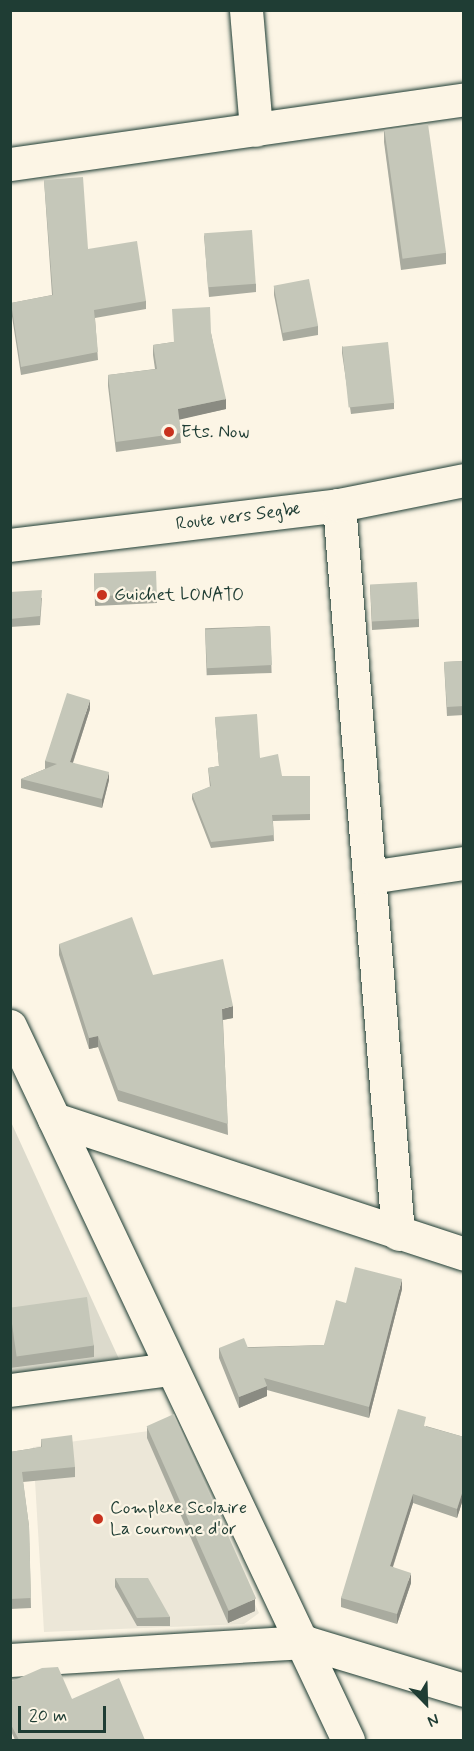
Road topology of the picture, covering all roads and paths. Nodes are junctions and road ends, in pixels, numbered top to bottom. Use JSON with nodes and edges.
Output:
{"nodes":[{"id":1,"x":246,"y":10,"type":"edge"},
{"id":2,"x":464,"y":99,"type":"edge"},
{"id":3,"x":256,"y":130,"type":"junction"},
{"id":4,"x":10,"y":164,"type":"edge"},
{"id":5,"x":464,"y":480,"type":"edge"},
{"id":6,"x":339,"y":505,"type":"junction"},
{"id":7,"x":10,"y":545,"type":"edge"},
{"id":8,"x":464,"y":863,"type":"edge"},
{"id":9,"x":370,"y":877,"type":"junction"},
{"id":10,"x":10,"y":1026,"type":"edge"},
{"id":11,"x":54,"y":1119,"type":"junction"},
{"id":12,"x":398,"y":1234,"type":"junction"},
{"id":13,"x":464,"y":1254,"type":"edge"},
{"id":14,"x":169,"y":1369,"type":"junction"},
{"id":15,"x":10,"y":1390,"type":"edge"},
{"id":16,"x":305,"y":1642,"type":"junction"},
{"id":17,"x":10,"y":1660,"type":"edge"},
{"id":18,"x":464,"y":1690,"type":"edge"},
{"id":19,"x":348,"y":1740,"type":"edge"}],
"edges":[{"from":1,"to":3,"type":"street"},
{"from":2,"to":3,"type":"street"},
{"from":3,"to":4,"type":"street"},
{"from":5,"to":6,"type":"street","name":"Route vers Segbe"},
{"from":6,"to":7,"type":"street","name":"Route vers Segbe"},
{"from":6,"to":9,"type":"street"},
{"from":8,"to":9,"type":"street"},
{"from":9,"to":12,"type":"street"},
{"from":10,"to":11,"type":"street"},
{"from":11,"to":12,"type":"street"},
{"from":11,"to":14,"type":"street"},
{"from":12,"to":13,"type":"street"},
{"from":14,"to":15,"type":"street"},
{"from":14,"to":16,"type":"street"},
{"from":16,"to":17,"type":"street"},
{"from":16,"to":18,"type":"street"},
{"from":16,"to":19,"type":"street"}]}
